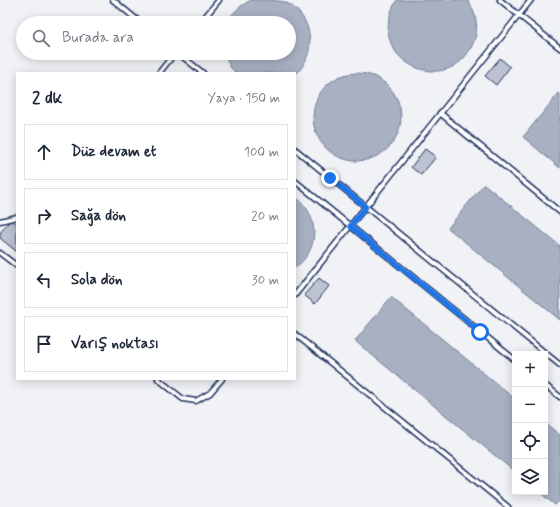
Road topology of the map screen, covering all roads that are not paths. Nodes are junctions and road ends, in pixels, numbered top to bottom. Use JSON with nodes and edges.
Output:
{"nodes":[{"id":1,"x":113,"y":0,"type":"edge"},
{"id":2,"x":218,"y":0,"type":"edge"},
{"id":3,"x":500,"y":0,"type":"edge"},
{"id":4,"x":531,"y":0,"type":"edge"},
{"id":5,"x":519,"y":15,"type":"junction"},
{"id":6,"x":132,"y":16,"type":"edge"},
{"id":7,"x":205,"y":16,"type":"edge"},
{"id":8,"x":560,"y":48,"type":"edge"},
{"id":9,"x":171,"y":60,"type":"edge"},
{"id":10,"x":186,"y":60,"type":"edge"},
{"id":11,"x":161,"y":72,"type":"edge"},
{"id":12,"x":202,"y":72,"type":"edge"},
{"id":13,"x":440,"y":114,"type":"junction"},
{"id":14,"x":296,"y":150,"type":"edge"},
{"id":15,"x":296,"y":181,"type":"edge"},
{"id":16,"x":366,"y":207,"type":"junction"},
{"id":17,"x":560,"y":212,"type":"edge"},
{"id":18,"x":16,"y":217,"type":"edge"},
{"id":19,"x":0,"y":221,"type":"edge"},
{"id":20,"x":350,"y":226,"type":"junction"},
{"id":21,"x":0,"y":253,"type":"edge"},
{"id":22,"x":16,"y":265,"type":"edge"},
{"id":23,"x":296,"y":294,"type":"edge"},
{"id":24,"x":296,"y":335,"type":"edge"},
{"id":25,"x":512,"y":358,"type":"edge"},
{"id":26,"x":560,"y":365,"type":"edge"},
{"id":27,"x":159,"y":380,"type":"edge"},
{"id":28,"x":221,"y":380,"type":"edge"},
{"id":29,"x":548,"y":387,"type":"edge"},
{"id":30,"x":560,"y":397,"type":"edge"},
{"id":31,"x":508,"y":507,"type":"edge"}],
"edges":[{"from":1,"to":6,"type":"lane"},
{"from":2,"to":7,"type":"lane"},
{"from":3,"to":5,"type":"lane"},
{"from":4,"to":5,"type":"lane"},
{"from":5,"to":8,"type":"lane"},
{"from":5,"to":13,"type":"lane"},
{"from":9,"to":11,"type":"lane"},
{"from":10,"to":12,"type":"lane"},
{"from":13,"to":16,"type":"lane"},
{"from":13,"to":17,"type":"lane"},
{"from":14,"to":16,"type":"lane"},
{"from":15,"to":20,"type":"lane"},
{"from":16,"to":20,"type":"lane"},
{"from":16,"to":26,"type":"lane"},
{"from":18,"to":19,"type":"lane"},
{"from":20,"to":23,"type":"lane"},
{"from":20,"to":25,"type":"lane"},
{"from":21,"to":22,"type":"lane"},
{"from":24,"to":31,"type":"lane"},
{"from":27,"to":28,"type":"lane"},
{"from":29,"to":30,"type":"lane"}]}
